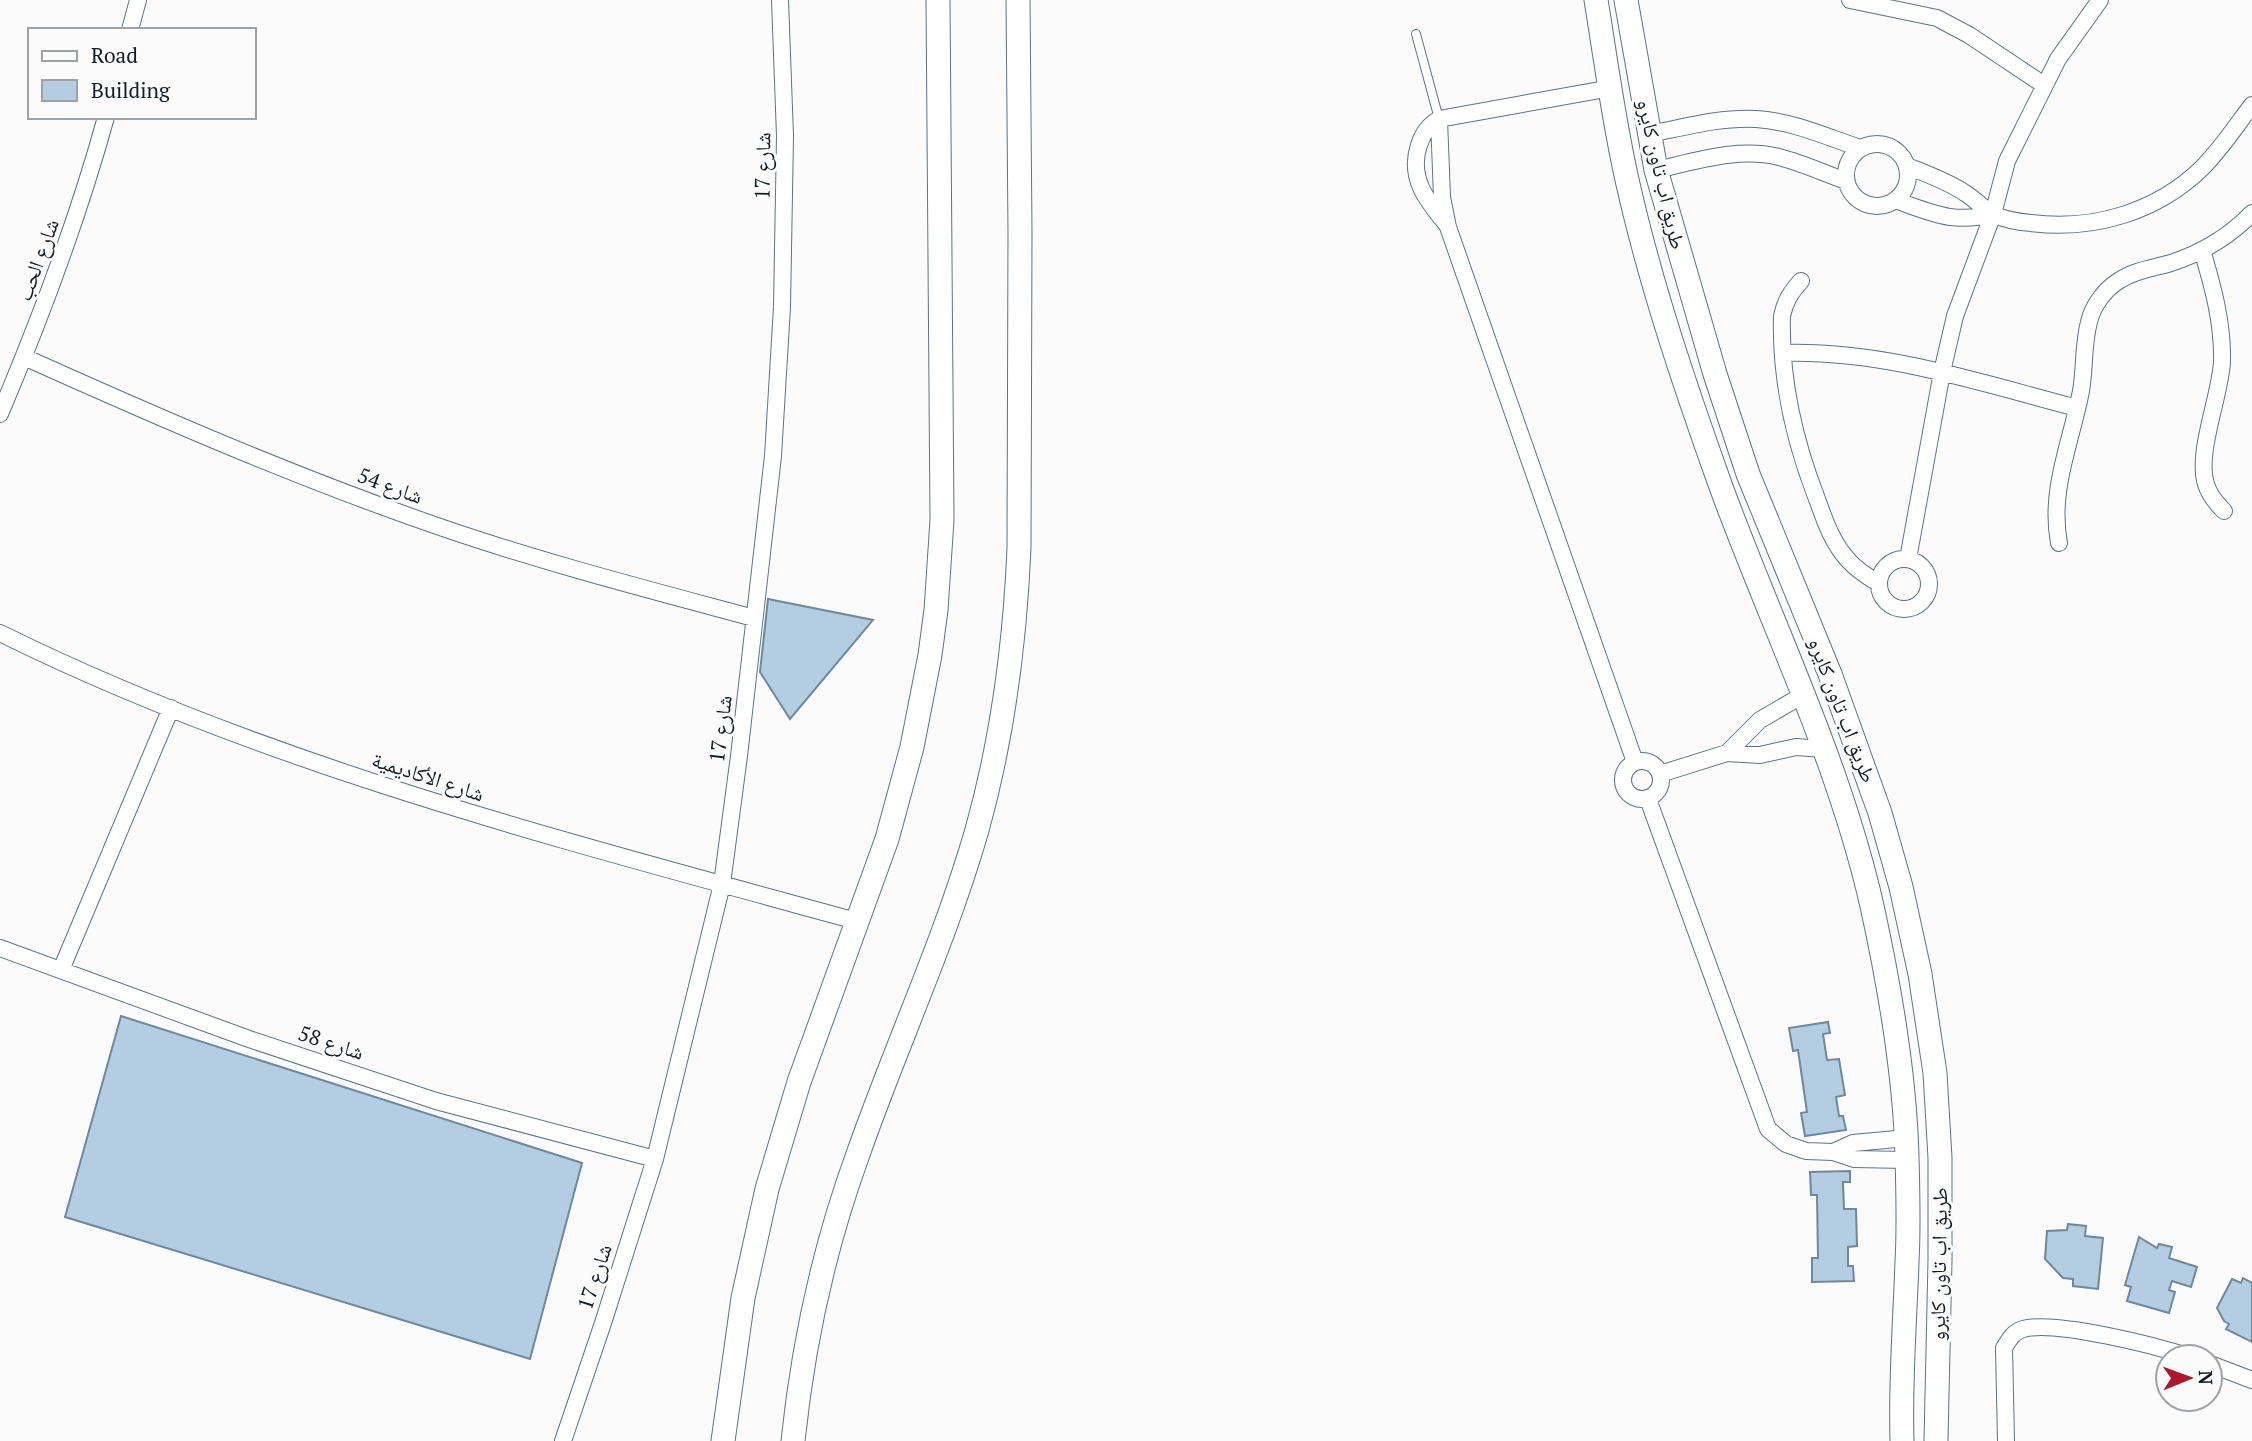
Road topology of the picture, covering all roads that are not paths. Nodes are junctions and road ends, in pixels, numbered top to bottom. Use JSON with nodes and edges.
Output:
{"nodes":[{"id":1,"x":138,"y":0,"type":"edge"},
{"id":2,"x":780,"y":0,"type":"edge"},
{"id":3,"x":938,"y":0,"type":"edge"},
{"id":4,"x":1018,"y":0,"type":"edge"},
{"id":5,"x":1596,"y":0,"type":"edge"},
{"id":6,"x":1626,"y":0,"type":"edge"},
{"id":7,"x":1850,"y":0,"type":"edge"},
{"id":8,"x":2100,"y":0,"type":"edge"},
{"id":9,"x":1923,"y":7,"type":"edge"},
{"id":10,"x":131,"y":28,"type":"edge"},
{"id":11,"x":1416,"y":34,"type":"dead end"},
{"id":12,"x":2043,"y":85,"type":"junction"},
{"id":13,"x":1611,"y":88,"type":"junction"},
{"id":14,"x":2252,"y":105,"type":"edge"},
{"id":15,"x":105,"y":119,"type":"edge"},
{"id":16,"x":1439,"y":119,"type":"junction"},
{"id":17,"x":1650,"y":134,"type":"junction"},
{"id":18,"x":1860,"y":148,"type":"junction"},
{"id":19,"x":1907,"y":166,"type":"junction"},
{"id":20,"x":1656,"y":170,"type":"junction"},
{"id":21,"x":1846,"y":181,"type":"junction"},
{"id":22,"x":1895,"y":201,"type":"junction"},
{"id":23,"x":2252,"y":213,"type":"edge"},
{"id":24,"x":1993,"y":214,"type":"junction"},
{"id":25,"x":1448,"y":227,"type":"junction"},
{"id":26,"x":2202,"y":250,"type":"junction"},
{"id":27,"x":1801,"y":281,"type":"dead end"},
{"id":28,"x":1783,"y":353,"type":"junction"},
{"id":29,"x":24,"y":356,"type":"junction"},
{"id":30,"x":1942,"y":372,"type":"junction"},
{"id":31,"x":2077,"y":408,"type":"junction"},
{"id":32,"x":0,"y":414,"type":"edge"},
{"id":33,"x":2224,"y":511,"type":"dead end"},
{"id":34,"x":2059,"y":543,"type":"dead end"},
{"id":35,"x":1909,"y":559,"type":"junction"},
{"id":36,"x":1878,"y":583,"type":"junction"},
{"id":37,"x":754,"y":618,"type":"junction"},
{"id":38,"x":0,"y":633,"type":"edge"},
{"id":39,"x":1803,"y":695,"type":"junction"},
{"id":40,"x":171,"y":708,"type":"junction"},
{"id":41,"x":1824,"y":749,"type":"junction"},
{"id":42,"x":1727,"y":753,"type":"junction"},
{"id":43,"x":1635,"y":762,"type":"junction"},
{"id":44,"x":1660,"y":774,"type":"junction"},
{"id":45,"x":1648,"y":799,"type":"junction"},
{"id":46,"x":1880,"y":813,"type":"junction"},
{"id":47,"x":722,"y":884,"type":"junction"},
{"id":48,"x":856,"y":921,"type":"junction"},
{"id":49,"x":0,"y":948,"type":"edge"},
{"id":50,"x":61,"y":970,"type":"junction"},
{"id":51,"x":1907,"y":1149,"type":"junction"},
{"id":52,"x":654,"y":1159,"type":"junction"},
{"id":53,"x":1904,"y":1341,"type":"junction"},
{"id":54,"x":1938,"y":1342,"type":"junction"},
{"id":55,"x":2154,"y":1345,"type":"edge"},
{"id":56,"x":2224,"y":1369,"type":"edge"},
{"id":57,"x":2252,"y":1380,"type":"edge"},
{"id":58,"x":563,"y":1441,"type":"edge"},
{"id":59,"x":723,"y":1441,"type":"edge"},
{"id":60,"x":793,"y":1441,"type":"edge"},
{"id":61,"x":1902,"y":1441,"type":"edge"},
{"id":62,"x":1936,"y":1441,"type":"edge"},
{"id":63,"x":2006,"y":1441,"type":"edge"}],
"edges":[{"from":1,"to":10,"type":"street"},
{"from":2,"to":37,"type":"street","name":"شارع 17"},
{"from":3,"to":48,"type":"street"},
{"from":4,"to":60,"type":"street"},
{"from":5,"to":13,"type":"street","name":"طريق اب تاون كايرو"},
{"from":6,"to":17,"type":"street","name":"طريق اب تاون كايرو"},
{"from":7,"to":9,"type":"street"},
{"from":8,"to":12,"type":"street"},
{"from":9,"to":12,"type":"street"},
{"from":11,"to":16,"type":"lane"},
{"from":12,"to":24,"type":"street"},
{"from":13,"to":16,"type":"street"},
{"from":13,"to":20,"type":"street"},
{"from":13,"to":39,"type":"street","name":"طريق اب تاون كايرو"},
{"from":14,"to":24,"type":"street"},
{"from":15,"to":29,"type":"street","name":"شارع الحب"},
{"from":16,"to":25,"type":"street"},
{"from":16,"to":25,"type":"street"},
{"from":17,"to":18,"type":"street"},
{"from":17,"to":20,"type":"street","name":"طريق اب تاون كايرو"},
{"from":18,"to":19,"type":"street"},
{"from":18,"to":21,"type":"street"},
{"from":19,"to":22,"type":"street"},
{"from":19,"to":24,"type":"street"},
{"from":20,"to":21,"type":"street"},
{"from":20,"to":46,"type":"street","name":"طريق اب تاون كايرو"},
{"from":21,"to":22,"type":"street"},
{"from":22,"to":24,"type":"street"},
{"from":23,"to":26,"type":"street"},
{"from":24,"to":30,"type":"street"},
{"from":25,"to":43,"type":"street"},
{"from":26,"to":31,"type":"street"},
{"from":26,"to":33,"type":"street"},
{"from":27,"to":28,"type":"street"},
{"from":28,"to":30,"type":"street"},
{"from":28,"to":36,"type":"street"},
{"from":29,"to":32,"type":"street","name":"شارع الحب"},
{"from":29,"to":37,"type":"street","name":"شارع 54"},
{"from":30,"to":31,"type":"street"},
{"from":30,"to":35,"type":"street"},
{"from":31,"to":34,"type":"street"},
{"from":35,"to":36,"type":"street"},
{"from":35,"to":36,"type":"street"},
{"from":37,"to":47,"type":"street","name":"شارع 17"},
{"from":38,"to":40,"type":"street","name":"شارع الأكاديمية"},
{"from":39,"to":41,"type":"street","name":"طريق اب تاون كايرو"},
{"from":39,"to":42,"type":"street"},
{"from":39,"to":46,"type":"street"},
{"from":40,"to":47,"type":"street","name":"شارع الأكاديمية"},
{"from":40,"to":50,"type":"street"},
{"from":41,"to":42,"type":"street"},
{"from":41,"to":51,"type":"street","name":"طريق اب تاون كايرو"},
{"from":42,"to":44,"type":"street"},
{"from":43,"to":44,"type":"street"},
{"from":43,"to":45,"type":"street"},
{"from":44,"to":45,"type":"street"},
{"from":45,"to":51,"type":"street"},
{"from":46,"to":54,"type":"street","name":"طريق اب تاون كايرو"},
{"from":47,"to":48,"type":"street","name":"شارع الأكاديمية"},
{"from":47,"to":52,"type":"street","name":"شارع 17"},
{"from":48,"to":59,"type":"street"},
{"from":49,"to":50,"type":"street","name":"شارع 58"},
{"from":50,"to":52,"type":"street","name":"شارع 58"},
{"from":51,"to":53,"type":"street","name":"طريق اب تاون كايرو"},
{"from":52,"to":58,"type":"street","name":"شارع 17"},
{"from":53,"to":54,"type":"street"},
{"from":53,"to":61,"type":"street","name":"طريق اب تاون كايرو"},
{"from":54,"to":62,"type":"street","name":"طريق اب تاون كايرو"},
{"from":55,"to":63,"type":"street"},
{"from":56,"to":57,"type":"street"}]}
